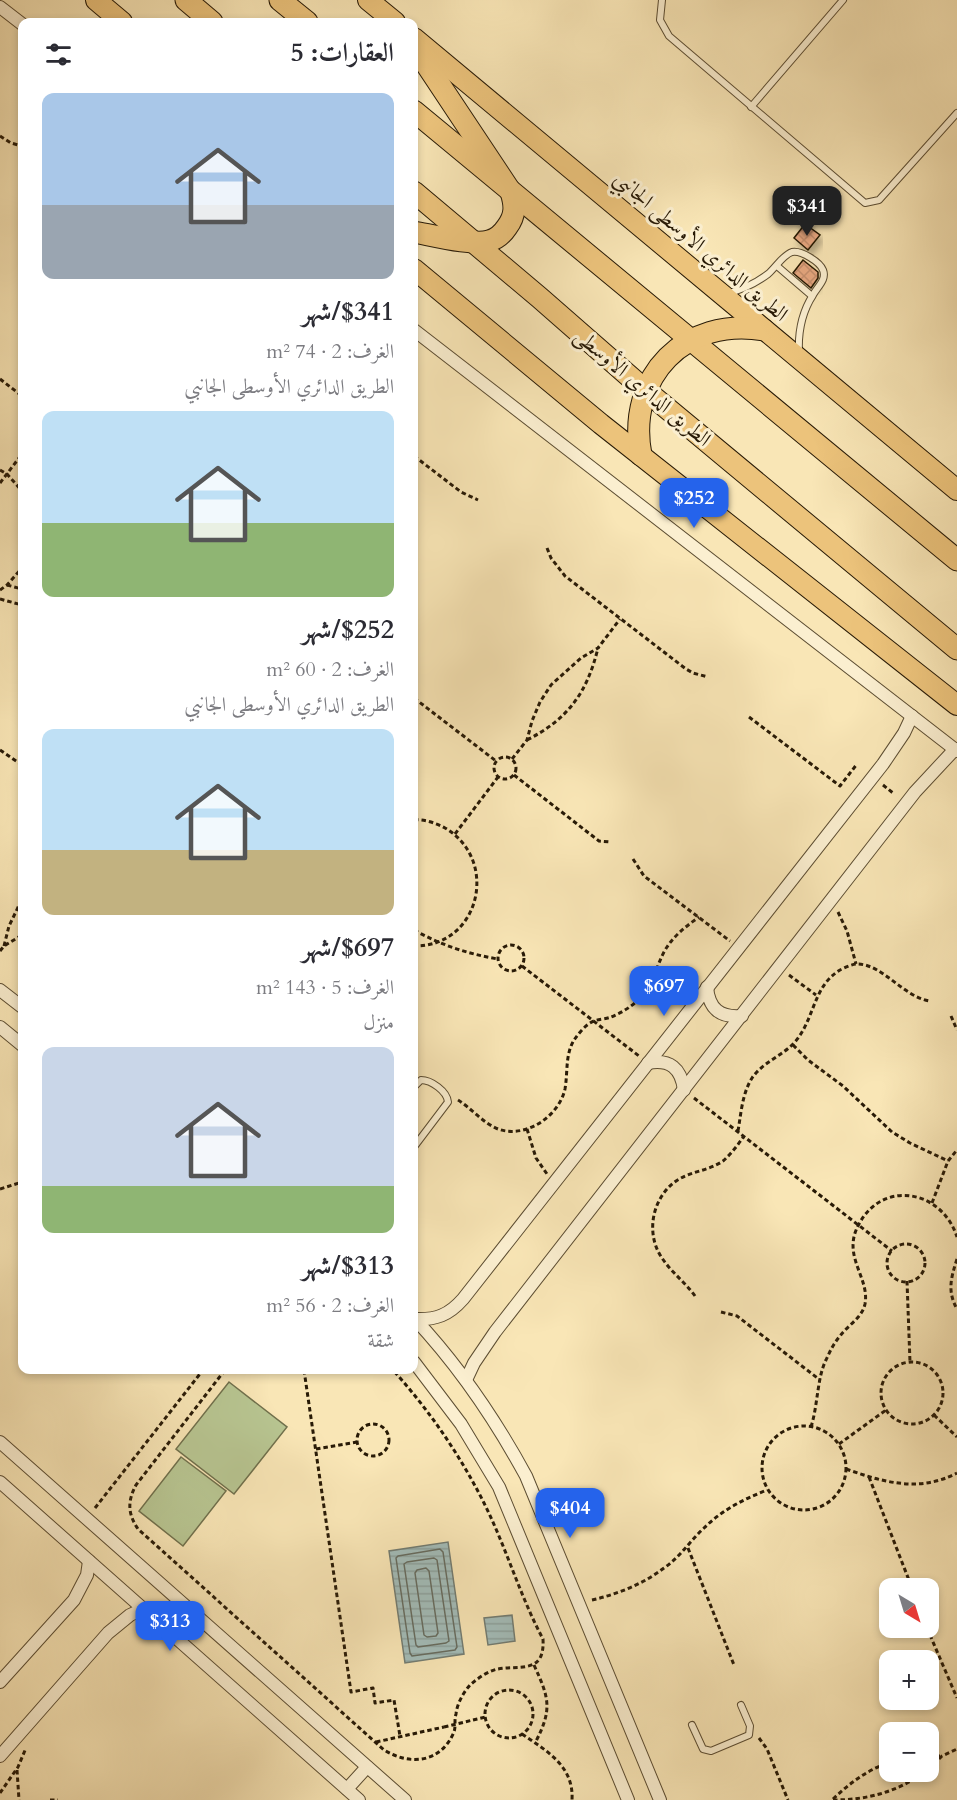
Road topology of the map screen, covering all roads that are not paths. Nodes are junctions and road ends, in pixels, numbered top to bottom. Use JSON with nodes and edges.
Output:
{"nodes":[{"id":1,"x":96,"y":0,"type":"edge"},
{"id":2,"x":186,"y":0,"type":"edge"},
{"id":3,"x":280,"y":0,"type":"edge"},
{"id":4,"x":368,"y":0,"type":"edge"},
{"id":5,"x":662,"y":0,"type":"edge"},
{"id":6,"x":843,"y":0,"type":"edge"},
{"id":7,"x":0,"y":7,"type":"edge"},
{"id":8,"x":117,"y":18,"type":"edge"},
{"id":9,"x":207,"y":18,"type":"edge"},
{"id":10,"x":303,"y":18,"type":"edge"},
{"id":11,"x":390,"y":18,"type":"edge"},
{"id":12,"x":18,"y":21,"type":"edge"},
{"id":13,"x":418,"y":41,"type":"edge"},
{"id":14,"x":418,"y":52,"type":"edge"},
{"id":15,"x":751,"y":107,"type":"junction"},
{"id":16,"x":957,"y":113,"type":"edge"},
{"id":17,"x":418,"y":114,"type":"edge"},
{"id":18,"x":511,"y":192,"type":"junction"},
{"id":19,"x":418,"y":195,"type":"edge"},
{"id":20,"x":418,"y":233,"type":"edge"},
{"id":21,"x":473,"y":242,"type":"junction"},
{"id":22,"x":777,"y":266,"type":"junction"},
{"id":23,"x":418,"y":272,"type":"edge"},
{"id":24,"x":722,"y":295,"type":"junction"},
{"id":25,"x":812,"y":296,"type":"junction"},
{"id":26,"x":764,"y":330,"type":"junction"},
{"id":27,"x":418,"y":333,"type":"edge"},
{"id":28,"x":690,"y":340,"type":"junction"},
{"id":29,"x":800,"y":359,"type":"junction"},
{"id":30,"x":645,"y":390,"type":"junction"},
{"id":31,"x":641,"y":455,"type":"junction"},
{"id":32,"x":957,"y":490,"type":"edge"},
{"id":33,"x":957,"y":560,"type":"edge"},
{"id":34,"x":957,"y":649,"type":"edge"},
{"id":35,"x":957,"y":705,"type":"edge"},
{"id":36,"x":912,"y":716,"type":"junction"},
{"id":37,"x":956,"y":750,"type":"edge"},
{"id":38,"x":707,"y":987,"type":"junction"},
{"id":39,"x":0,"y":990,"type":"edge"},
{"id":40,"x":18,"y":1004,"type":"edge"},
{"id":41,"x":742,"y":1016,"type":"junction"},
{"id":42,"x":0,"y":1027,"type":"edge"},
{"id":43,"x":18,"y":1042,"type":"edge"},
{"id":44,"x":648,"y":1063,"type":"junction"},
{"id":45,"x":418,"y":1083,"type":"edge"},
{"id":46,"x":684,"y":1090,"type":"junction"},
{"id":47,"x":418,"y":1142,"type":"edge"},
{"id":48,"x":418,"y":1318,"type":"edge"},
{"id":49,"x":418,"y":1322,"type":"edge"},
{"id":50,"x":418,"y":1367,"type":"edge"},
{"id":51,"x":466,"y":1380,"type":"junction"},
{"id":52,"x":0,"y":1442,"type":"edge"},
{"id":53,"x":0,"y":1482,"type":"edge"},
{"id":54,"x":89,"y":1561,"type":"junction"},
{"id":55,"x":143,"y":1609,"type":"junction"},
{"id":56,"x":0,"y":1682,"type":"edge"},
{"id":57,"x":741,"y":1705,"type":"dead end"},
{"id":58,"x":692,"y":1725,"type":"dead end"},
{"id":59,"x":0,"y":1756,"type":"edge"},
{"id":60,"x":367,"y":1767,"type":"junction"},
{"id":61,"x":347,"y":1789,"type":"junction"},
{"id":62,"x":359,"y":1800,"type":"edge"},
{"id":63,"x":405,"y":1800,"type":"edge"},
{"id":64,"x":628,"y":1800,"type":"edge"},
{"id":65,"x":660,"y":1800,"type":"edge"}],
"edges":[{"from":1,"to":8,"type":"highway"},
{"from":2,"to":9,"type":"highway"},
{"from":3,"to":10,"type":"highway"},
{"from":4,"to":11,"type":"highway"},
{"from":5,"to":15,"type":"lane"},
{"from":6,"to":15,"type":"lane"},
{"from":7,"to":12,"type":"street"},
{"from":13,"to":24,"type":"highway","name":"الطريق الدائري الأوسطى الجانبي"},
{"from":14,"to":18,"type":"highway"},
{"from":15,"to":16,"type":"lane"},
{"from":17,"to":18,"type":"highway"},
{"from":18,"to":21,"type":"highway"},
{"from":18,"to":28,"type":"highway"},
{"from":19,"to":21,"type":"highway","name":"الطريق الدائري الأوسطى"},
{"from":20,"to":21,"type":"highway"},
{"from":21,"to":30,"type":"highway","name":"الطريق الدائري الأوسطى"},
{"from":22,"to":24,"type":"lane"},
{"from":22,"to":25,"type":"lane"},
{"from":22,"to":25,"type":"lane"},
{"from":23,"to":31,"type":"highway"},
{"from":24,"to":26,"type":"highway","name":"الطريق الدائري الأوسطى الجانبي"},
{"from":25,"to":29,"type":"lane"},
{"from":26,"to":28,"type":"highway"},
{"from":26,"to":29,"type":"highway","name":"الطريق الدائري الأوسطى الجانبي"},
{"from":27,"to":36,"type":"street"},
{"from":28,"to":30,"type":"highway"},
{"from":28,"to":33,"type":"highway"},
{"from":29,"to":32,"type":"highway","name":"الطريق الدائري الأوسطى الجانبي"},
{"from":30,"to":31,"type":"highway"},
{"from":30,"to":34,"type":"highway","name":"الطريق الدائري الأوسطى"},
{"from":31,"to":35,"type":"highway"},
{"from":36,"to":37,"type":"street"},
{"from":36,"to":38,"type":"street"},
{"from":37,"to":41,"type":"street"},
{"from":38,"to":41,"type":"street"},
{"from":38,"to":44,"type":"street"},
{"from":39,"to":40,"type":"street"},
{"from":41,"to":46,"type":"street"},
{"from":42,"to":43,"type":"street"},
{"from":44,"to":46,"type":"street"},
{"from":44,"to":48,"type":"street"},
{"from":45,"to":47,"type":"lane"},
{"from":46,"to":51,"type":"street"},
{"from":49,"to":51,"type":"street"},
{"from":50,"to":64,"type":"street"},
{"from":51,"to":65,"type":"street"},
{"from":52,"to":60,"type":"street"},
{"from":53,"to":54,"type":"street"},
{"from":54,"to":55,"type":"street"},
{"from":54,"to":56,"type":"street"},
{"from":55,"to":59,"type":"street"},
{"from":55,"to":61,"type":"street"},
{"from":57,"to":58,"type":"lane"},
{"from":60,"to":61,"type":"street"},
{"from":60,"to":63,"type":"street"},
{"from":61,"to":62,"type":"street"}]}
